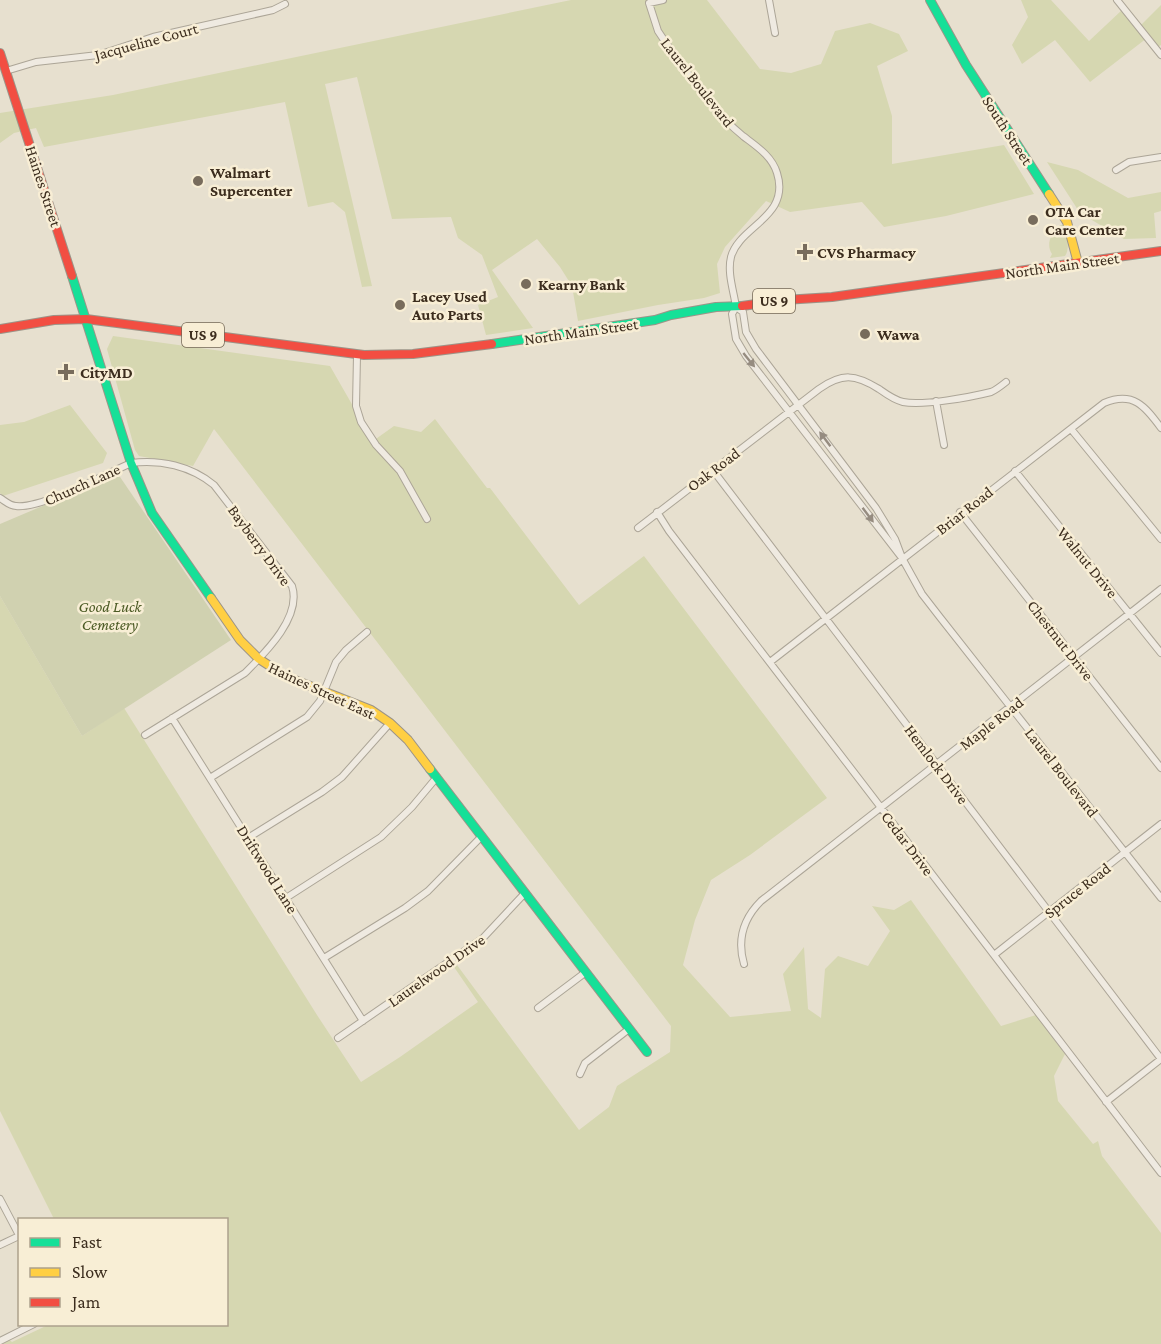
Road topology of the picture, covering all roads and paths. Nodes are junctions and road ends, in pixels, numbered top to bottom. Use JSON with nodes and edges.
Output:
{"nodes":[{"id":1,"x":663,"y":0,"type":"edge"},
{"id":2,"x":769,"y":0,"type":"edge"},
{"id":3,"x":930,"y":0,"type":"edge"},
{"id":4,"x":1117,"y":0,"type":"edge"},
{"id":5,"x":285,"y":4,"type":"dead end"},
{"id":6,"x":775,"y":33,"type":"dead end"},
{"id":7,"x":0,"y":53,"type":"edge"},
{"id":8,"x":1161,"y":55,"type":"edge"},
{"id":9,"x":6,"y":71,"type":"junction"},
{"id":10,"x":1161,"y":157,"type":"edge"},
{"id":11,"x":1116,"y":170,"type":"dead end"},
{"id":12,"x":1161,"y":252,"type":"edge"},
{"id":13,"x":1078,"y":263,"type":"junction"},
{"id":14,"x":736,"y":307,"type":"junction"},
{"id":15,"x":86,"y":319,"type":"junction"},
{"id":16,"x":0,"y":329,"type":"edge"},
{"id":17,"x":357,"y":355,"type":"junction"},
{"id":18,"x":773,"y":371,"type":"junction"},
{"id":19,"x":764,"y":378,"type":"junction"},
{"id":20,"x":1006,"y":382,"type":"dead end"},
{"id":21,"x":936,"y":401,"type":"junction"},
{"id":22,"x":799,"y":404,"type":"junction"},
{"id":23,"x":789,"y":412,"type":"junction"},
{"id":24,"x":1161,"y":428,"type":"edge"},
{"id":25,"x":1071,"y":429,"type":"junction"},
{"id":26,"x":944,"y":446,"type":"dead end"},
{"id":27,"x":131,"y":463,"type":"junction"},
{"id":28,"x":712,"y":469,"type":"junction"},
{"id":29,"x":1015,"y":471,"type":"junction"},
{"id":30,"x":0,"y":498,"type":"edge"},
{"id":31,"x":657,"y":512,"type":"junction"},
{"id":32,"x":960,"y":513,"type":"junction"},
{"id":33,"x":427,"y":519,"type":"dead end"},
{"id":34,"x":638,"y":528,"type":"dead end"},
{"id":35,"x":1161,"y":539,"type":"edge"},
{"id":36,"x":902,"y":558,"type":"junction"},
{"id":37,"x":1161,"y":589,"type":"edge"},
{"id":38,"x":1130,"y":614,"type":"junction"},
{"id":39,"x":825,"y":618,"type":"junction"},
{"id":40,"x":367,"y":632,"type":"dead end"},
{"id":41,"x":1161,"y":653,"type":"edge"},
{"id":42,"x":1075,"y":657,"type":"junction"},
{"id":43,"x":259,"y":659,"type":"junction"},
{"id":44,"x":770,"y":662,"type":"junction"},
{"id":45,"x":323,"y":690,"type":"junction"},
{"id":46,"x":1011,"y":707,"type":"junction"},
{"id":47,"x":172,"y":718,"type":"junction"},
{"id":48,"x":390,"y":723,"type":"junction"},
{"id":49,"x":145,"y":735,"type":"dead end"},
{"id":50,"x":938,"y":764,"type":"junction"},
{"id":51,"x":1161,"y":768,"type":"edge"},
{"id":52,"x":437,"y":777,"type":"junction"},
{"id":53,"x":210,"y":778,"type":"junction"},
{"id":54,"x":881,"y":808,"type":"junction"},
{"id":55,"x":1161,"y":824,"type":"edge"},
{"id":56,"x":482,"y":836,"type":"junction"},
{"id":57,"x":248,"y":838,"type":"junction"},
{"id":58,"x":1125,"y":852,"type":"junction"},
{"id":59,"x":525,"y":892,"type":"junction"},
{"id":60,"x":286,"y":898,"type":"junction"},
{"id":61,"x":1161,"y":898,"type":"edge"},
{"id":62,"x":1050,"y":912,"type":"junction"},
{"id":63,"x":994,"y":955,"type":"junction"},
{"id":64,"x":324,"y":958,"type":"junction"},
{"id":65,"x":744,"y":964,"type":"dead end"},
{"id":66,"x":586,"y":972,"type":"junction"},
{"id":67,"x":538,"y":1008,"type":"dead end"},
{"id":68,"x":363,"y":1021,"type":"junction"},
{"id":69,"x":629,"y":1029,"type":"junction"},
{"id":70,"x":338,"y":1038,"type":"dead end"},
{"id":71,"x":646,"y":1052,"type":"dead end"},
{"id":72,"x":1161,"y":1059,"type":"edge"},
{"id":73,"x":580,"y":1074,"type":"dead end"},
{"id":74,"x":1106,"y":1102,"type":"junction"},
{"id":75,"x":1161,"y":1173,"type":"edge"},
{"id":76,"x":0,"y":1199,"type":"edge"},
{"id":77,"x":18,"y":1235,"type":"edge"},
{"id":78,"x":18,"y":1237,"type":"edge"},
{"id":79,"x":0,"y":1245,"type":"edge"},
{"id":80,"x":30,"y":1326,"type":"edge"},
{"id":81,"x":0,"y":1341,"type":"edge"}],
"edges":[{"from":1,"to":14,"type":"street","name":"Laurel Boulevard"},
{"from":2,"to":6,"type":"street"},
{"from":3,"to":13,"type":"main road","name":"South Street"},
{"from":4,"to":8,"type":"street"},
{"from":5,"to":9,"type":"street","name":"Jacqueline Court"},
{"from":7,"to":9,"type":"main road","name":"Haines Street"},
{"from":9,"to":15,"type":"main road","name":"Haines Street"},
{"from":10,"to":11,"type":"street"},
{"from":12,"to":13,"type":"main road","name":"North Main Street","number":"US 9"},
{"from":13,"to":14,"type":"main road","name":"North Main Street","number":"US 9"},
{"from":14,"to":17,"type":"main road","name":"North Main Street","number":"US 9"},
{"from":14,"to":18,"type":"street","name":"Laurel Boulevard"},
{"from":14,"to":19,"type":"street","name":"Laurel Boulevard","one_way":true},
{"from":15,"to":16,"type":"main road","name":"North Main Street","number":"US 9"},
{"from":15,"to":17,"type":"main road","name":"North Main Street","number":"US 9"},
{"from":15,"to":27,"type":"main road","name":"Haines Street East"},
{"from":17,"to":33,"type":"street"},
{"from":18,"to":19,"type":"street"},
{"from":18,"to":22,"type":"street","name":"Laurel Boulevard"},
{"from":19,"to":23,"type":"street","name":"Laurel Boulevard"},
{"from":20,"to":21,"type":"street","name":"Oak Road"},
{"from":21,"to":22,"type":"street","name":"Oak Road"},
{"from":21,"to":26,"type":"street"},
{"from":22,"to":23,"type":"street","name":"Oak Road"},
{"from":36,"to":22,"type":"street","name":"Laurel Boulevard","one_way":true},
{"from":23,"to":28,"type":"street","name":"Oak Road"},
{"from":23,"to":36,"type":"street","name":"Laurel Boulevard","one_way":true},
{"from":24,"to":25,"type":"street","name":"Briar Road"},
{"from":25,"to":29,"type":"street","name":"Briar Road"},
{"from":25,"to":35,"type":"street"},
{"from":27,"to":30,"type":"street","name":"Church Lane"},
{"from":27,"to":43,"type":"main road","name":"Haines Street East"},
{"from":27,"to":43,"type":"street","name":"Bayberry Drive"},
{"from":28,"to":31,"type":"street","name":"Oak Road"},
{"from":28,"to":39,"type":"street","name":"Hemlock Drive"},
{"from":29,"to":32,"type":"street","name":"Briar Road"},
{"from":29,"to":38,"type":"street","name":"Walnut Drive"},
{"from":31,"to":34,"type":"street","name":"Oak Road"},
{"from":31,"to":44,"type":"street","name":"Cedar Drive"},
{"from":32,"to":36,"type":"street","name":"Briar Road"},
{"from":32,"to":42,"type":"street","name":"Chestnut Drive"},
{"from":36,"to":39,"type":"street","name":"Briar Road"},
{"from":36,"to":46,"type":"street","name":"Laurel Boulevard"},
{"from":37,"to":38,"type":"street","name":"Maple Road"},
{"from":38,"to":41,"type":"street","name":"Walnut Drive"},
{"from":38,"to":42,"type":"street","name":"Maple Road"},
{"from":39,"to":44,"type":"street","name":"Briar Road"},
{"from":39,"to":50,"type":"street","name":"Hemlock Drive"},
{"from":40,"to":45,"type":"street"},
{"from":42,"to":46,"type":"street","name":"Maple Road"},
{"from":42,"to":51,"type":"street","name":"Chestnut Drive"},
{"from":43,"to":45,"type":"main road","name":"Haines Street East"},
{"from":43,"to":47,"type":"street","name":"Bayberry Drive"},
{"from":44,"to":54,"type":"street","name":"Cedar Drive"},
{"from":45,"to":48,"type":"main road","name":"Haines Street East"},
{"from":45,"to":53,"type":"street"},
{"from":46,"to":50,"type":"street","name":"Maple Road"},
{"from":46,"to":58,"type":"street","name":"Laurel Boulevard"},
{"from":47,"to":49,"type":"street","name":"Bayberry Drive"},
{"from":47,"to":53,"type":"street","name":"Driftwood Lane"},
{"from":48,"to":52,"type":"main road","name":"Haines Street East"},
{"from":48,"to":57,"type":"street"},
{"from":50,"to":54,"type":"street","name":"Maple Road"},
{"from":50,"to":62,"type":"street","name":"Hemlock Drive"},
{"from":52,"to":56,"type":"main road","name":"Haines Street East"},
{"from":52,"to":60,"type":"street"},
{"from":53,"to":57,"type":"street","name":"Driftwood Lane"},
{"from":54,"to":63,"type":"street","name":"Cedar Drive"},
{"from":54,"to":65,"type":"street","name":"Maple Road"},
{"from":55,"to":58,"type":"street","name":"Spruce Road"},
{"from":56,"to":59,"type":"main road","name":"Haines Street East"},
{"from":56,"to":64,"type":"street"},
{"from":57,"to":60,"type":"street","name":"Driftwood Lane"},
{"from":58,"to":61,"type":"street","name":"Laurel Boulevard"},
{"from":58,"to":62,"type":"street","name":"Spruce Road"},
{"from":59,"to":66,"type":"main road","name":"Haines Street East"},
{"from":59,"to":68,"type":"street","name":"Laurelwood Drive"},
{"from":60,"to":64,"type":"street","name":"Driftwood Lane"},
{"from":62,"to":63,"type":"street","name":"Spruce Road"},
{"from":62,"to":72,"type":"street","name":"Hemlock Drive"},
{"from":63,"to":74,"type":"street","name":"Cedar Drive"},
{"from":64,"to":68,"type":"street","name":"Driftwood Lane"},
{"from":66,"to":67,"type":"street"},
{"from":66,"to":69,"type":"main road","name":"Haines Street East"},
{"from":68,"to":70,"type":"street","name":"Laurelwood Drive"},
{"from":69,"to":71,"type":"main road","name":"Haines Street East"},
{"from":69,"to":73,"type":"street"},
{"from":72,"to":74,"type":"street"},
{"from":74,"to":75,"type":"street","name":"Cedar Drive"},
{"from":76,"to":77,"type":"street"},
{"from":78,"to":79,"type":"street"},
{"from":80,"to":81,"type":"street"}]}
